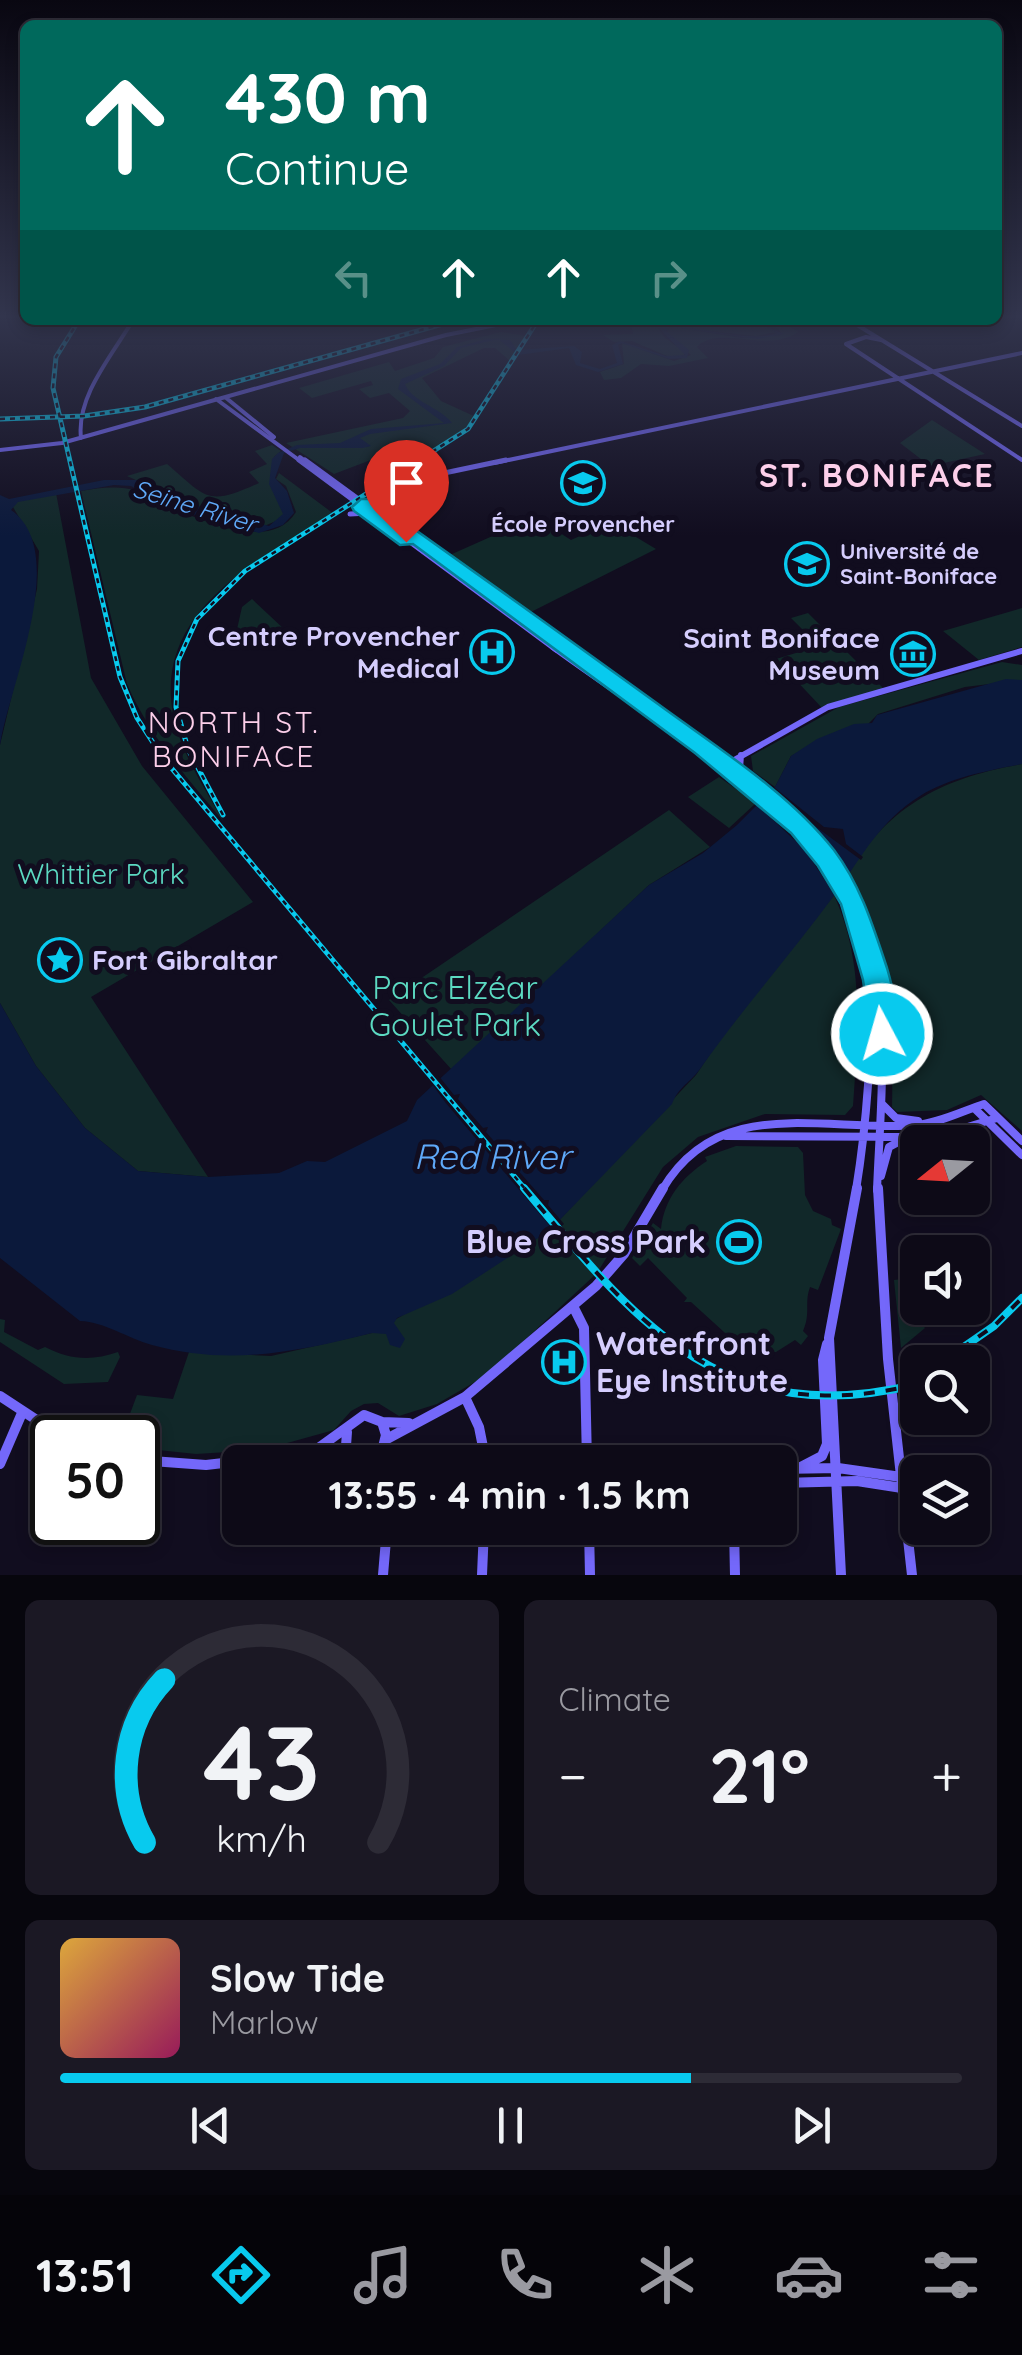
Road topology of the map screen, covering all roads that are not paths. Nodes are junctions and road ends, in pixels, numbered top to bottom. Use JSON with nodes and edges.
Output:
{"nodes":[{"id":1,"x":100,"y":388,"type":"edge"},
{"id":2,"x":253,"y":388,"type":"edge"},
{"id":3,"x":851,"y":388,"type":"edge"},
{"id":4,"x":911,"y":388,"type":"edge"},
{"id":5,"x":960,"y":388,"type":"edge"},
{"id":6,"x":238,"y":393,"type":"junction"},
{"id":7,"x":225,"y":397,"type":"junction"},
{"id":8,"x":216,"y":399,"type":"junction"},
{"id":9,"x":231,"y":402,"type":"junction"},
{"id":10,"x":200,"y":404,"type":"junction"},
{"id":11,"x":222,"y":404,"type":"junction"},
{"id":12,"x":920,"y":404,"type":"dead end"},
{"id":13,"x":938,"y":406,"type":"junction"},
{"id":14,"x":1022,"y":426,"type":"edge"},
{"id":15,"x":81,"y":427,"type":"junction"},
{"id":16,"x":107,"y":430,"type":"junction"},
{"id":17,"x":83,"y":437,"type":"junction"},
{"id":18,"x":281,"y":445,"type":"junction"},
{"id":19,"x":0,"y":450,"type":"edge"},
{"id":20,"x":1022,"y":460,"type":"edge"},
{"id":21,"x":305,"y":463,"type":"junction"},
{"id":22,"x":380,"y":494,"type":"junction"},
{"id":23,"x":366,"y":502,"type":"junction"},
{"id":24,"x":360,"y":507,"type":"junction"},
{"id":25,"x":376,"y":510,"type":"junction"},
{"id":26,"x":368,"y":513,"type":"junction"},
{"id":27,"x":350,"y":514,"type":"dead end"},
{"id":28,"x":1022,"y":652,"type":"edge"},
{"id":29,"x":741,"y":755,"type":"junction"},
{"id":30,"x":721,"y":768,"type":"junction"},
{"id":31,"x":736,"y":775,"type":"junction"},
{"id":32,"x":770,"y":800,"type":"joint"},
{"id":33,"x":857,"y":923,"type":"junction"},
{"id":34,"x":880,"y":1100,"type":"junction"},
{"id":35,"x":980,"y":1107,"type":"junction"},
{"id":36,"x":997,"y":1118,"type":"junction"},
{"id":37,"x":929,"y":1122,"type":"junction"},
{"id":38,"x":986,"y":1123,"type":"junction"},
{"id":39,"x":880,"y":1124,"type":"junction"},
{"id":40,"x":978,"y":1125,"type":"edge"},
{"id":41,"x":863,"y":1129,"type":"junction"},
{"id":42,"x":879,"y":1136,"type":"junction"},
{"id":43,"x":900,"y":1137,"type":"edge"},
{"id":44,"x":1022,"y":1140,"type":"edge"},
{"id":45,"x":900,"y":1144,"type":"edge"},
{"id":46,"x":1022,"y":1154,"type":"edge"},
{"id":47,"x":877,"y":1202,"type":"junction"},
{"id":48,"x":573,"y":1306,"type":"junction"},
{"id":49,"x":828,"y":1338,"type":"junction"},
{"id":50,"x":0,"y":1396,"type":"edge"},
{"id":51,"x":465,"y":1397,"type":"junction"},
{"id":52,"x":22,"y":1413,"type":"junction"},
{"id":53,"x":30,"y":1418,"type":"edge"},
{"id":54,"x":382,"y":1422,"type":"junction"},
{"id":55,"x":410,"y":1423,"type":"junction"},
{"id":56,"x":350,"y":1426,"type":"junction"},
{"id":57,"x":384,"y":1444,"type":"joint"},
{"id":58,"x":323,"y":1445,"type":"edge"},
{"id":59,"x":346,"y":1445,"type":"edge"},
{"id":60,"x":483,"y":1445,"type":"edge"},
{"id":61,"x":587,"y":1445,"type":"edge"},
{"id":62,"x":160,"y":1462,"type":"edge"},
{"id":63,"x":222,"y":1463,"type":"edge"},
{"id":64,"x":0,"y":1464,"type":"edge"},
{"id":65,"x":797,"y":1468,"type":"edge"},
{"id":66,"x":797,"y":1469,"type":"edge"},
{"id":67,"x":900,"y":1471,"type":"edge"},
{"id":68,"x":838,"y":1474,"type":"junction"},
{"id":69,"x":797,"y":1480,"type":"edge"},
{"id":70,"x":900,"y":1483,"type":"edge"},
{"id":71,"x":386,"y":1545,"type":"edge"},
{"id":72,"x":483,"y":1545,"type":"edge"},
{"id":73,"x":589,"y":1545,"type":"edge"},
{"id":74,"x":734,"y":1545,"type":"edge"},
{"id":75,"x":908,"y":1545,"type":"edge"},
{"id":76,"x":383,"y":1575,"type":"edge"},
{"id":77,"x":482,"y":1575,"type":"edge"},
{"id":78,"x":590,"y":1575,"type":"edge"},
{"id":79,"x":734,"y":1575,"type":"edge"},
{"id":80,"x":842,"y":1575,"type":"edge"},
{"id":81,"x":912,"y":1575,"type":"edge"}],
"edges":[{"from":1,"to":15,"type":"main road"},
{"from":2,"to":6,"type":"main road"},
{"from":3,"to":22,"type":"main road"},
{"from":4,"to":13,"type":"main road"},
{"from":5,"to":14,"type":"main road"},
{"from":6,"to":7,"type":"main road"},
{"from":6,"to":9,"type":"main road"},
{"from":7,"to":8,"type":"main road"},
{"from":7,"to":9,"type":"main road"},
{"from":8,"to":10,"type":"main road"},
{"from":8,"to":11,"type":"main road"},
{"from":9,"to":18,"type":"main road"},
{"from":10,"to":11,"type":"main road"},
{"from":10,"to":16,"type":"main road"},
{"from":11,"to":18,"type":"main road"},
{"from":12,"to":13,"type":"main road"},
{"from":13,"to":20,"type":"main road"},
{"from":15,"to":16,"type":"main road"},
{"from":15,"to":17,"type":"main road"},
{"from":16,"to":17,"type":"main road"},
{"from":17,"to":19,"type":"main road"},
{"from":18,"to":21,"type":"main road"},
{"from":21,"to":23,"type":"main road"},
{"from":21,"to":24,"type":"main road"},
{"from":22,"to":23,"type":"main road"},
{"from":22,"to":25,"type":"main road"},
{"from":23,"to":24,"type":"main road"},
{"from":23,"to":25,"type":"main road"},
{"from":24,"to":26,"type":"main road"},
{"from":25,"to":30,"type":"main road"},
{"from":26,"to":27,"type":"main road"},
{"from":26,"to":30,"type":"main road"},
{"from":28,"to":29,"type":"main road"},
{"from":29,"to":30,"type":"main road"},
{"from":29,"to":31,"type":"main road"},
{"from":30,"to":31,"type":"main road"},
{"from":31,"to":32,"type":"main road"},
{"from":31,"to":33,"type":"main road"},
{"from":32,"to":33,"type":"main road"},
{"from":33,"to":34,"type":"main road"},
{"from":33,"to":41,"type":"main road"},
{"from":34,"to":37,"type":"main road"},
{"from":34,"to":39,"type":"main road"},
{"from":35,"to":36,"type":"main road"},
{"from":35,"to":37,"type":"main road"},
{"from":35,"to":38,"type":"main road"},
{"from":36,"to":38,"type":"main road"},
{"from":36,"to":44,"type":"main road"},
{"from":37,"to":39,"type":"main road"},
{"from":38,"to":40,"type":"main road"},
{"from":38,"to":46,"type":"main road"},
{"from":39,"to":41,"type":"main road"},
{"from":39,"to":42,"type":"main road"},
{"from":41,"to":42,"type":"main road"},
{"from":41,"to":48,"type":"main road"},
{"from":41,"to":49,"type":"main road"},
{"from":42,"to":43,"type":"main road"},
{"from":42,"to":47,"type":"main road"},
{"from":45,"to":47,"type":"main road"},
{"from":47,"to":67,"type":"main road"},
{"from":48,"to":51,"type":"main road"},
{"from":48,"to":61,"type":"main road"},
{"from":49,"to":65,"type":"main road"},
{"from":49,"to":68,"type":"main road"},
{"from":50,"to":52,"type":"main road"},
{"from":51,"to":55,"type":"main road"},
{"from":51,"to":60,"type":"main road"},
{"from":52,"to":53,"type":"main road"},
{"from":52,"to":64,"type":"main road"},
{"from":54,"to":55,"type":"main road"},
{"from":54,"to":56,"type":"main road"},
{"from":54,"to":57,"type":"main road"},
{"from":55,"to":57,"type":"main road"},
{"from":56,"to":58,"type":"main road"},
{"from":56,"to":59,"type":"main road"},
{"from":62,"to":63,"type":"main road"},
{"from":66,"to":68,"type":"main road"},
{"from":68,"to":69,"type":"main road"},
{"from":68,"to":70,"type":"main road"},
{"from":68,"to":80,"type":"main road"},
{"from":71,"to":76,"type":"main road"},
{"from":72,"to":77,"type":"main road"},
{"from":73,"to":78,"type":"main road"},
{"from":74,"to":79,"type":"main road"},
{"from":75,"to":81,"type":"main road"}]}
